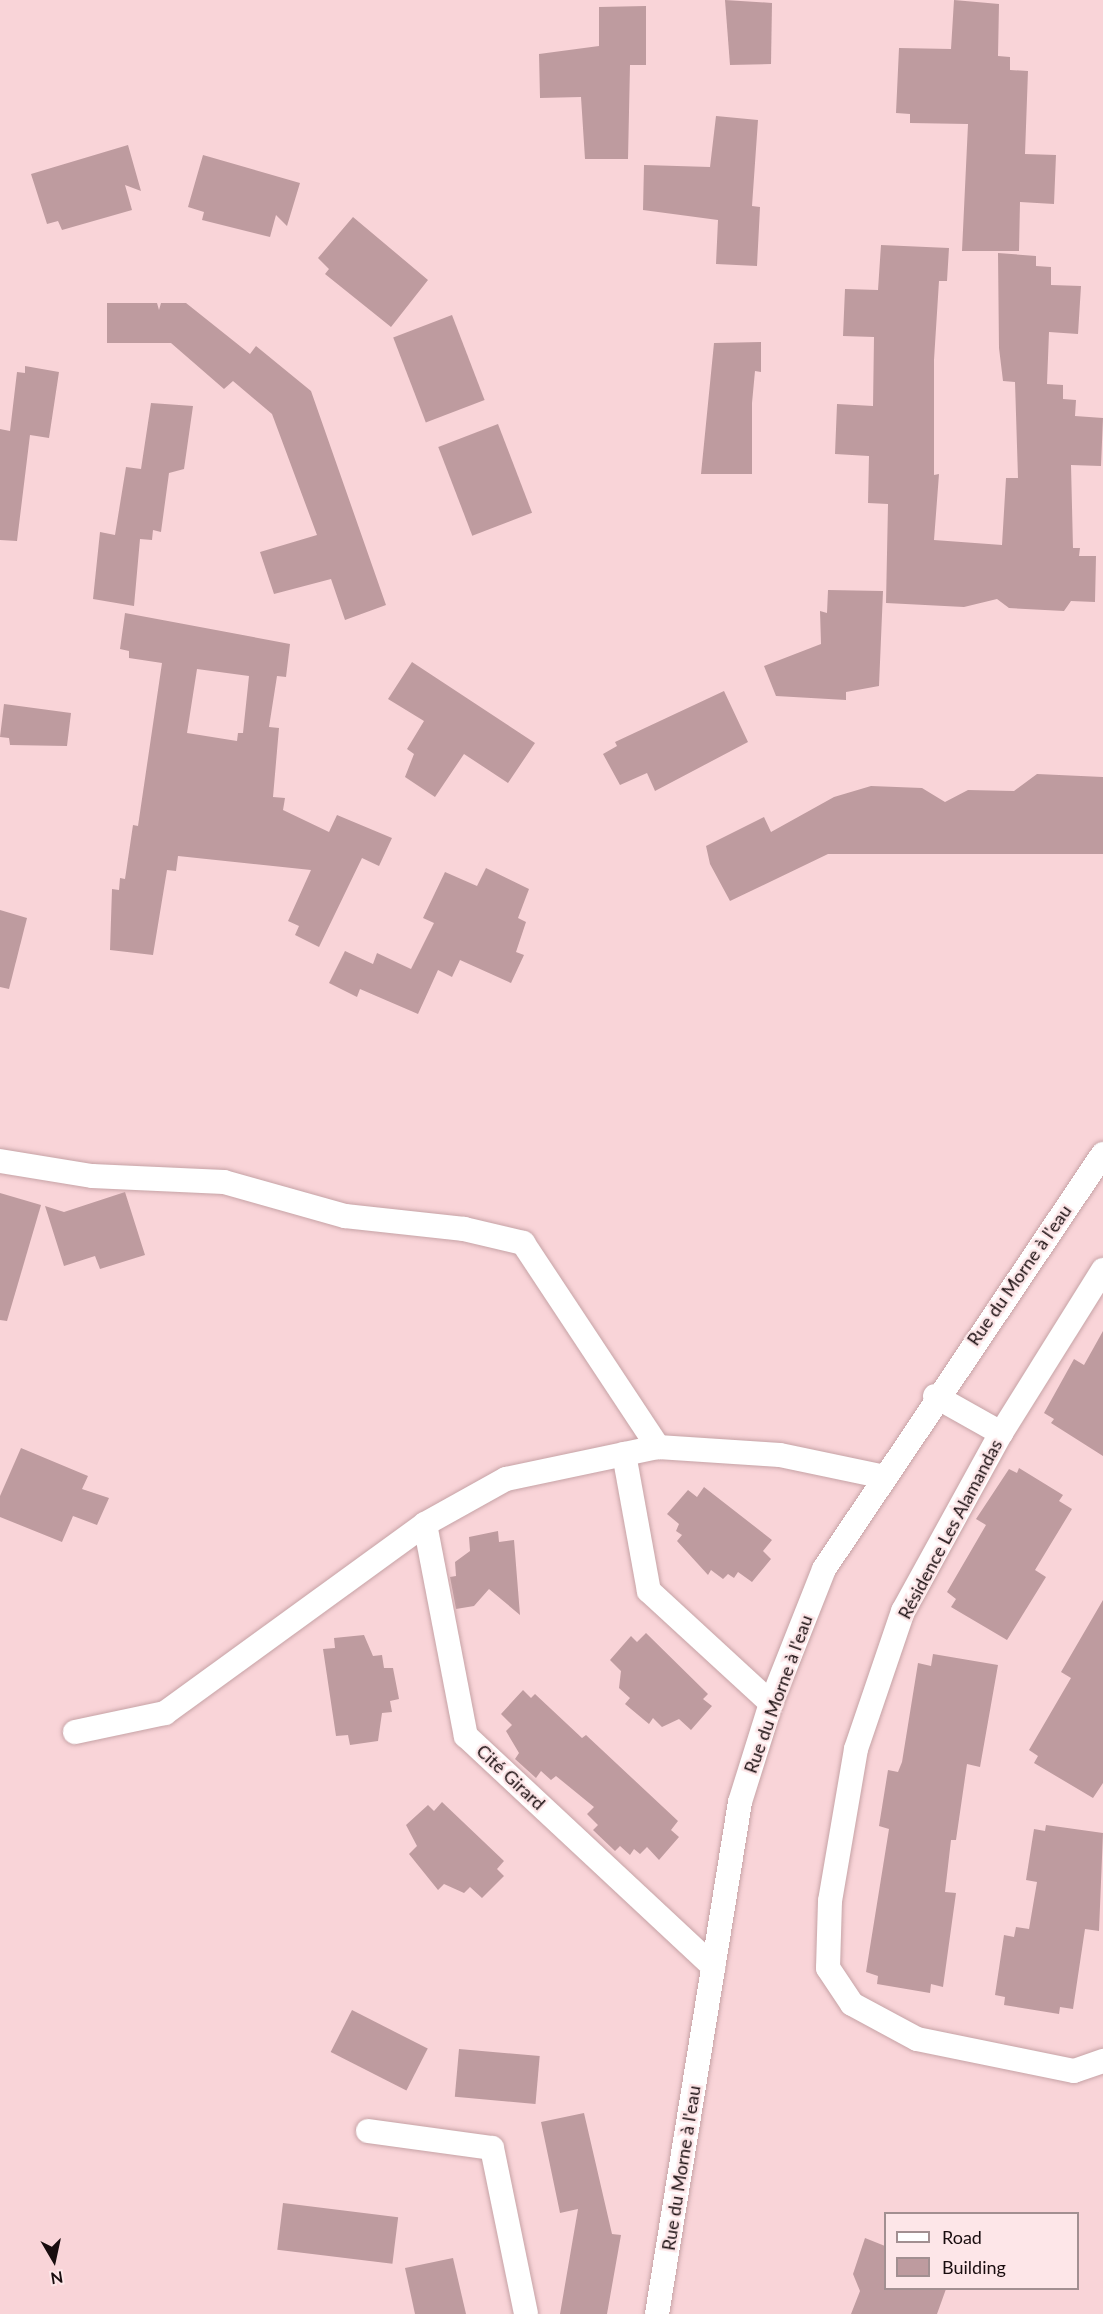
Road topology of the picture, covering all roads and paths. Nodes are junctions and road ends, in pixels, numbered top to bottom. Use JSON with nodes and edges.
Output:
{"nodes":[{"id":1,"x":1103,"y":1154,"type":"edge"},
{"id":2,"x":0,"y":1161,"type":"edge"},
{"id":3,"x":1103,"y":1270,"type":"edge"},
{"id":4,"x":935,"y":1396,"type":"junction"},
{"id":5,"x":1001,"y":1433,"type":"junction"},
{"id":6,"x":658,"y":1447,"type":"junction"},
{"id":7,"x":624,"y":1454,"type":"junction"},
{"id":8,"x":884,"y":1477,"type":"junction"},
{"id":9,"x":425,"y":1524,"type":"junction"},
{"id":10,"x":771,"y":1703,"type":"junction"},
{"id":11,"x":75,"y":1732,"type":"dead end"},
{"id":12,"x":713,"y":1966,"type":"junction"},
{"id":13,"x":1103,"y":2061,"type":"edge"},
{"id":14,"x":368,"y":2131,"type":"dead end"},
{"id":15,"x":526,"y":2314,"type":"edge"},
{"id":16,"x":657,"y":2314,"type":"edge"}],
"edges":[{"from":1,"to":4,"type":"street","name":"Rue du Morne à l'eau"},
{"from":2,"to":6,"type":"street"},
{"from":3,"to":5,"type":"street","name":"Résidence Les Alamandas"},
{"from":4,"to":5,"type":"street"},
{"from":4,"to":8,"type":"street","name":"Rue du Morne à l'eau"},
{"from":5,"to":13,"type":"street","name":"Résidence Les Alamandas"},
{"from":6,"to":7,"type":"street"},
{"from":6,"to":8,"type":"street"},
{"from":7,"to":9,"type":"street"},
{"from":7,"to":10,"type":"street"},
{"from":8,"to":10,"type":"street","name":"Rue du Morne à l'eau"},
{"from":9,"to":11,"type":"street"},
{"from":9,"to":12,"type":"street","name":"Cité Girard"},
{"from":10,"to":12,"type":"street","name":"Rue du Morne à l'eau"},
{"from":12,"to":16,"type":"street","name":"Rue du Morne à l'eau"},
{"from":14,"to":15,"type":"street"}]}
